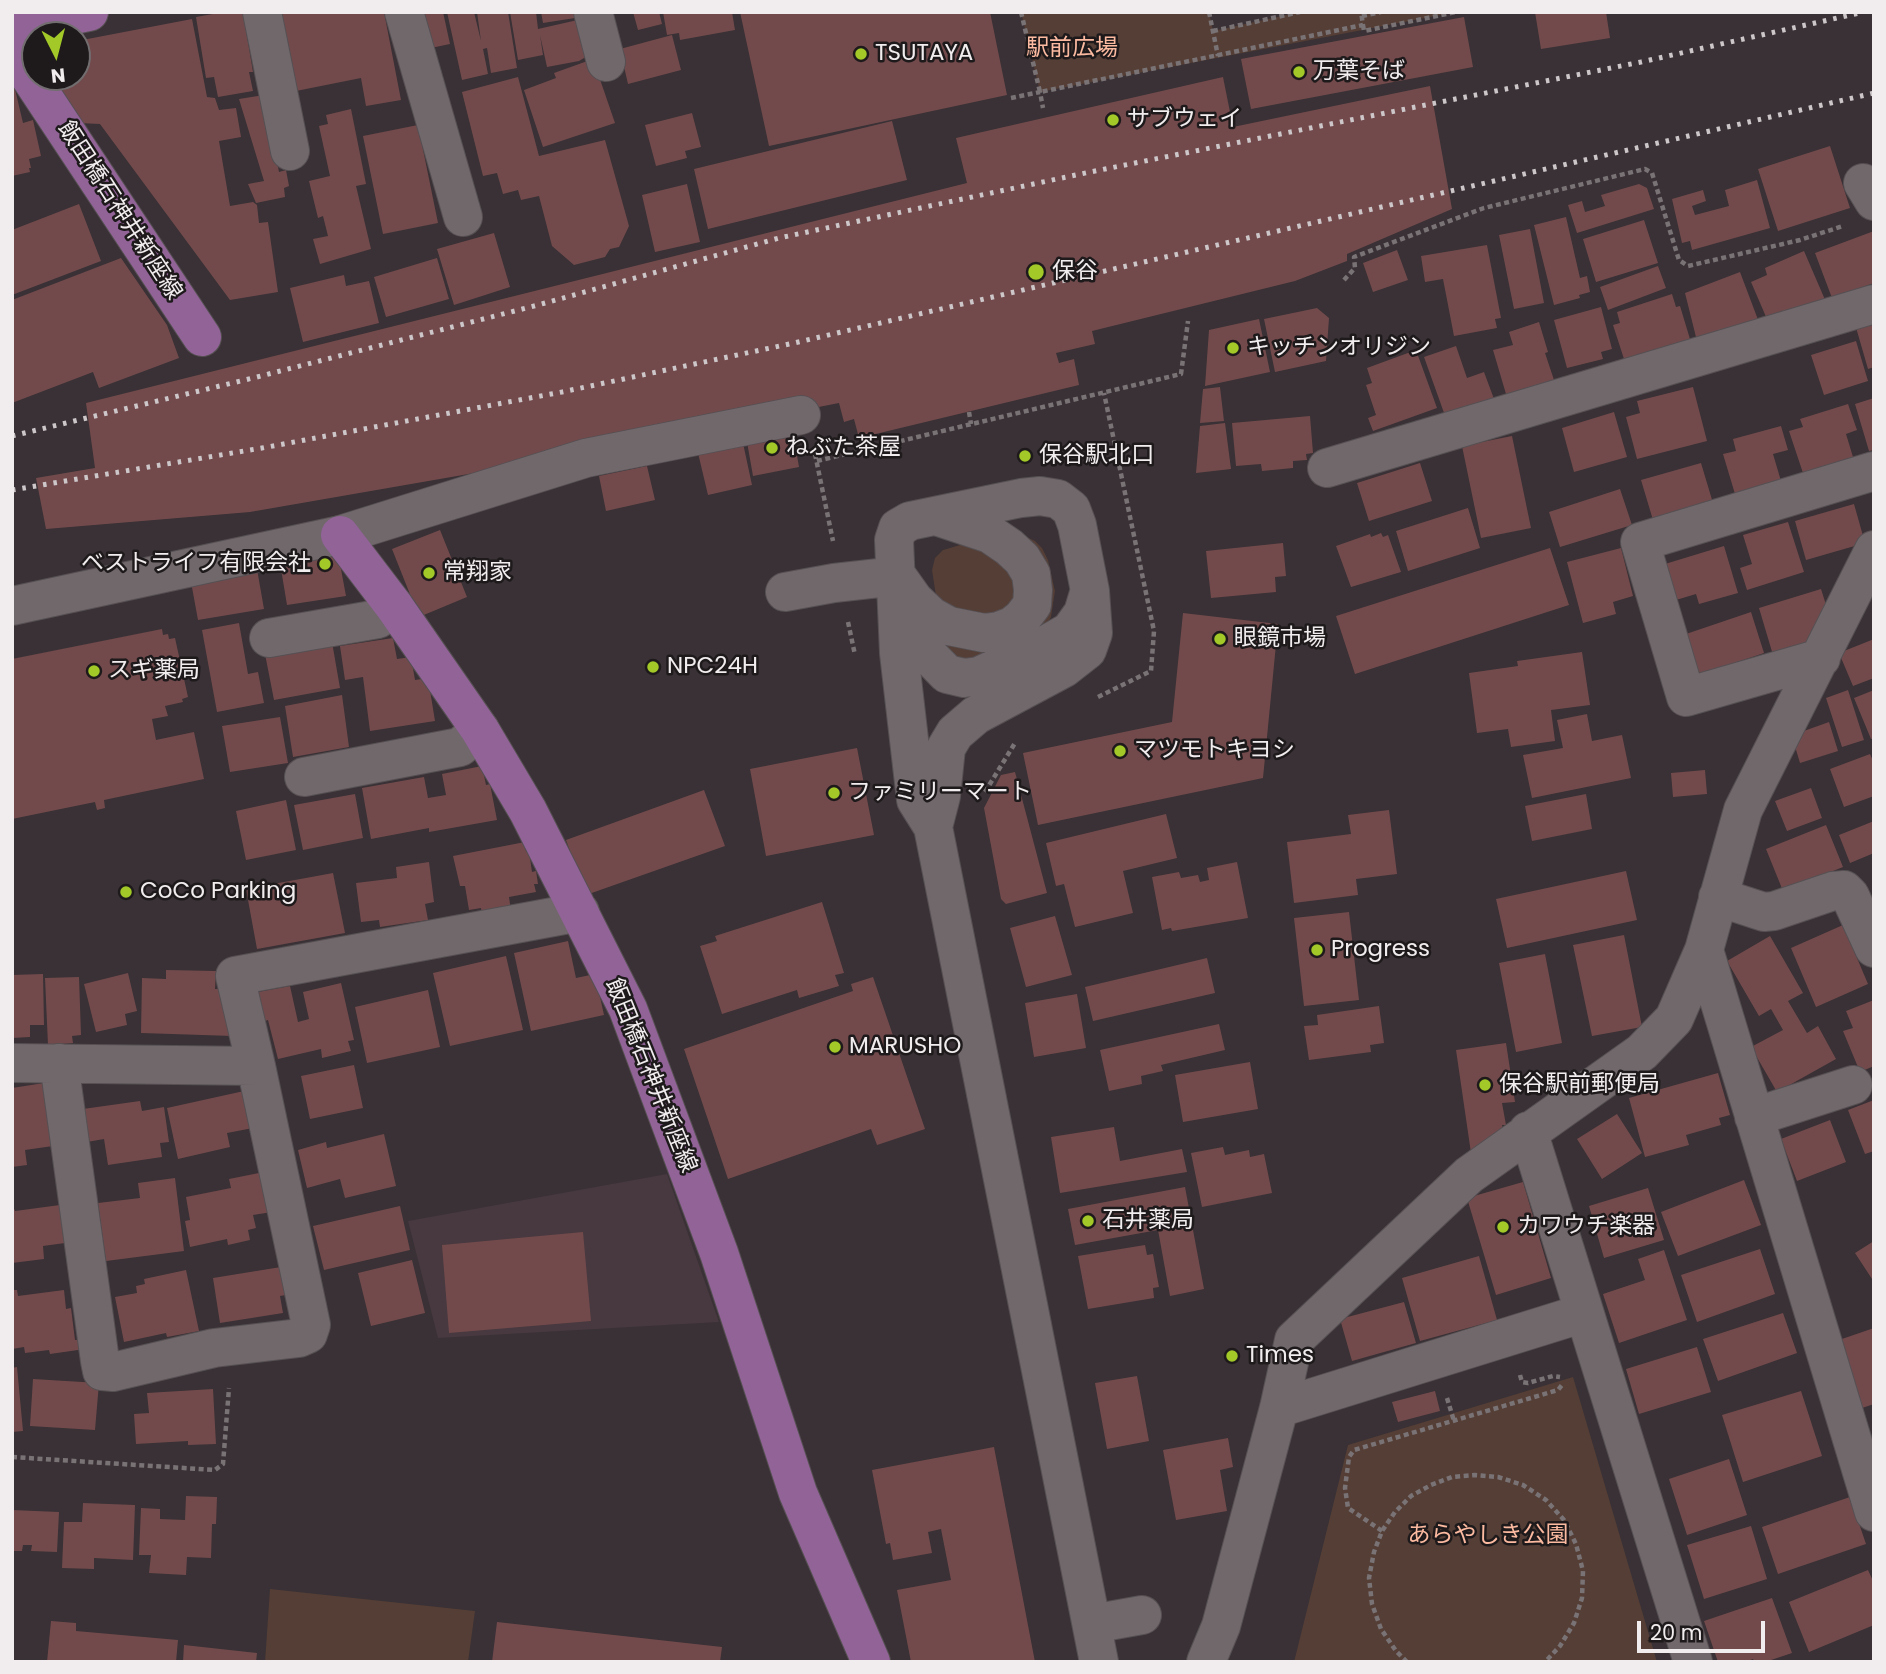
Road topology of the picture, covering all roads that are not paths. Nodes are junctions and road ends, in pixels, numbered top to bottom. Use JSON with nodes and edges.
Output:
{"nodes":[{"id":1,"x":89,"y":12,"type":"edge"},
{"id":2,"x":262,"y":12,"type":"edge"},
{"id":3,"x":404,"y":12,"type":"edge"},
{"id":4,"x":593,"y":12,"type":"edge"},
{"id":5,"x":12,"y":28,"type":"edge"},
{"id":6,"x":12,"y":50,"type":"edge"},
{"id":7,"x":606,"y":62,"type":"dead end"},
{"id":8,"x":290,"y":151,"type":"dead end"},
{"id":9,"x":463,"y":217,"type":"dead end"},
{"id":10,"x":1874,"y":304,"type":"edge"},
{"id":11,"x":202,"y":337,"type":"dead end"},
{"id":12,"x":801,"y":415,"type":"dead end"},
{"id":13,"x":1327,"y":468,"type":"dead end"},
{"id":14,"x":1874,"y":471,"type":"edge"},
{"id":15,"x":934,"y":515,"type":"junction"},
{"id":16,"x":340,"y":535,"type":"junction"},
{"id":17,"x":1871,"y":567,"type":"edge"},
{"id":18,"x":897,"y":576,"type":"junction"},
{"id":19,"x":1090,"y":591,"type":"junction"},
{"id":20,"x":785,"y":592,"type":"dead end"},
{"id":21,"x":12,"y":606,"type":"edge"},
{"id":22,"x":394,"y":606,"type":"junction"},
{"id":23,"x":898,"y":624,"type":"junction"},
{"id":24,"x":269,"y":638,"type":"dead end"},
{"id":25,"x":1821,"y":658,"type":"junction"},
{"id":26,"x":480,"y":730,"type":"junction"},
{"id":27,"x":304,"y":777,"type":"dead end"},
{"id":28,"x":933,"y":827,"type":"junction"},
{"id":29,"x":1718,"y":897,"type":"junction"},
{"id":30,"x":580,"y":912,"type":"junction"},
{"id":31,"x":1874,"y":948,"type":"edge"},
{"id":32,"x":1704,"y":950,"type":"junction"},
{"id":33,"x":12,"y":1063,"type":"edge"},
{"id":34,"x":59,"y":1063,"type":"junction"},
{"id":35,"x":256,"y":1066,"type":"junction"},
{"id":36,"x":1853,"y":1085,"type":"dead end"},
{"id":37,"x":1754,"y":1117,"type":"junction"},
{"id":38,"x":1528,"y":1131,"type":"junction"},
{"id":39,"x":1584,"y":1314,"type":"junction"},
{"id":40,"x":1279,"y":1408,"type":"junction"},
{"id":41,"x":1874,"y":1512,"type":"edge"},
{"id":42,"x":1142,"y":1615,"type":"dead end"},
{"id":43,"x":1091,"y":1624,"type":"junction"},
{"id":44,"x":871,"y":1662,"type":"edge"},
{"id":45,"x":1099,"y":1662,"type":"edge"},
{"id":46,"x":1206,"y":1662,"type":"edge"},
{"id":47,"x":1693,"y":1662,"type":"edge"}],
"edges":[{"from":1,"to":5,"type":"main road"},
{"from":2,"to":8,"type":"street"},
{"from":3,"to":9,"type":"street"},
{"from":4,"to":7,"type":"street"},
{"from":6,"to":11,"type":"main road","name":"飯田橋石神井新座線"},
{"from":10,"to":13,"type":"street"},
{"from":12,"to":16,"type":"street"},
{"from":14,"to":25,"type":"street"},
{"from":15,"to":18,"type":"street"},
{"from":15,"to":18,"type":"street"},
{"from":15,"to":19,"type":"street"},
{"from":16,"to":21,"type":"street"},
{"from":16,"to":22,"type":"main road","name":"飯田橋石神井新座線"},
{"from":17,"to":25,"type":"street"},
{"from":18,"to":20,"type":"street"},
{"from":18,"to":23,"type":"street"},
{"from":19,"to":23,"type":"street"},
{"from":19,"to":28,"type":"street"},
{"from":22,"to":24,"type":"street"},
{"from":22,"to":26,"type":"main road","name":"飯田橋石神井新座線"},
{"from":23,"to":28,"type":"street"},
{"from":25,"to":29,"type":"street"},
{"from":26,"to":27,"type":"street"},
{"from":26,"to":30,"type":"main road","name":"飯田橋石神井新座線"},
{"from":28,"to":43,"type":"street"},
{"from":29,"to":31,"type":"street"},
{"from":29,"to":32,"type":"street"},
{"from":30,"to":35,"type":"street"},
{"from":30,"to":44,"type":"main road","name":"飯田橋石神井新座線"},
{"from":32,"to":37,"type":"street"},
{"from":32,"to":38,"type":"street"},
{"from":33,"to":34,"type":"street"},
{"from":34,"to":35,"type":"street"},
{"from":34,"to":35,"type":"street"},
{"from":36,"to":37,"type":"street"},
{"from":37,"to":41,"type":"street"},
{"from":38,"to":39,"type":"street"},
{"from":38,"to":40,"type":"street"},
{"from":39,"to":40,"type":"street"},
{"from":39,"to":47,"type":"street"},
{"from":40,"to":46,"type":"street"},
{"from":42,"to":43,"type":"street"},
{"from":43,"to":45,"type":"street"}]}
